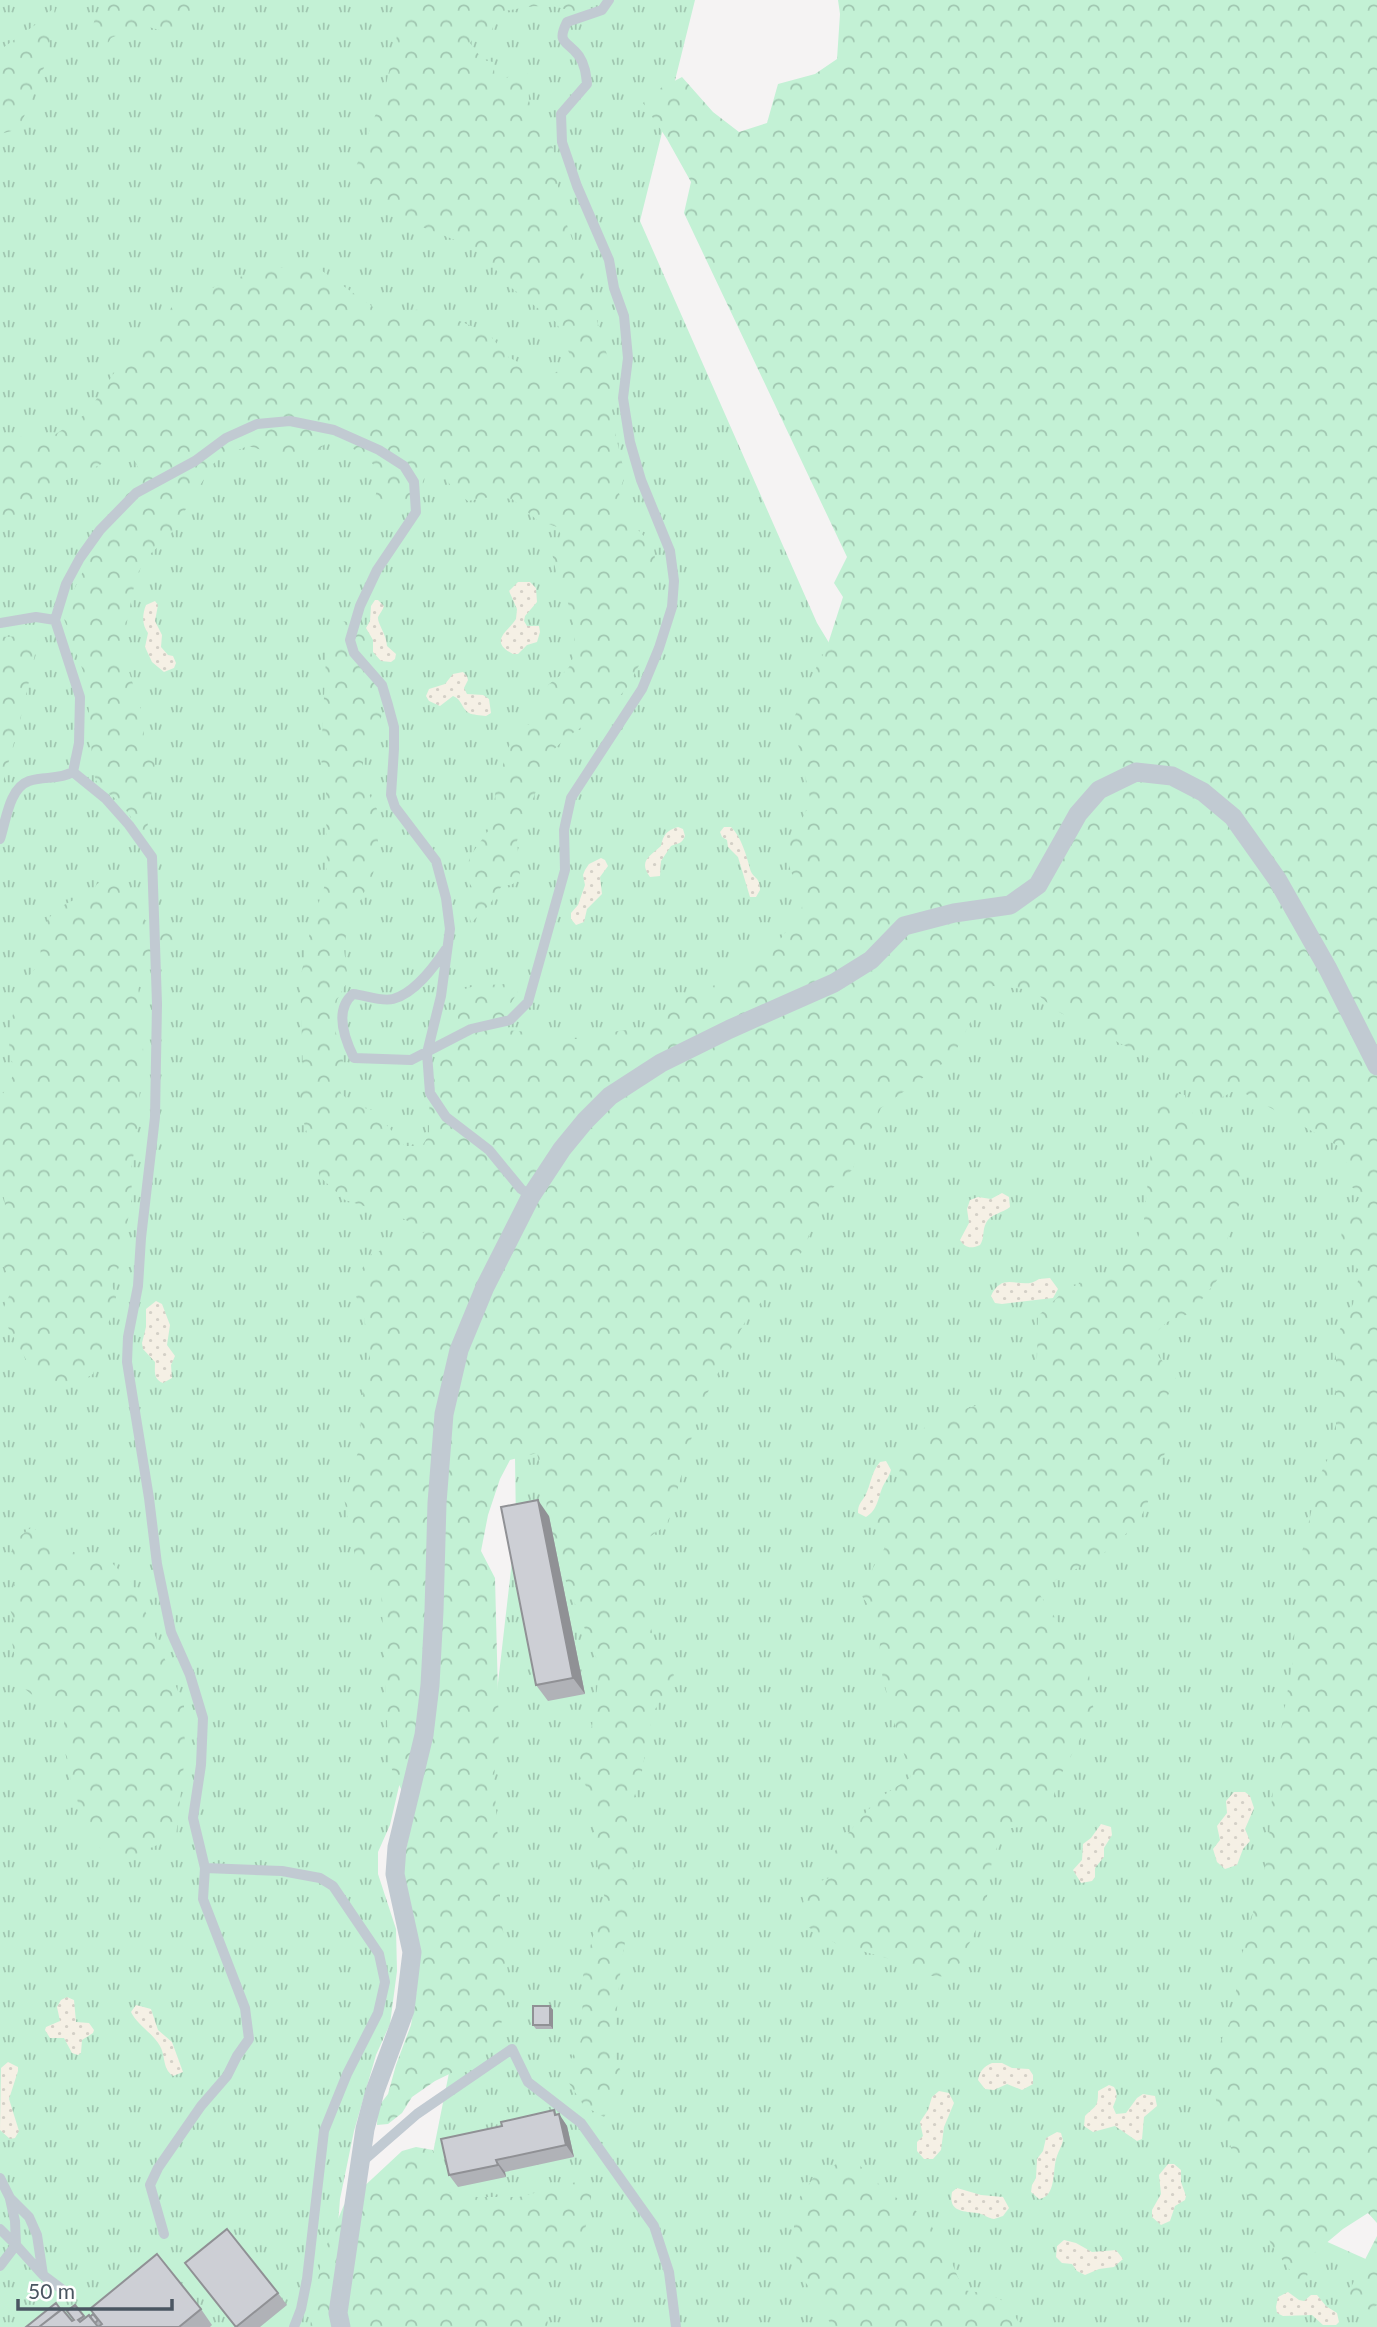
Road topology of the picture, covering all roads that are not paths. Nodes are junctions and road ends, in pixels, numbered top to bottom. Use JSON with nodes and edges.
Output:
{"nodes":[{"id":1,"x":609,"y":0,"type":"edge"},
{"id":2,"x":55,"y":620,"type":"junction"},
{"id":3,"x":0,"y":622,"type":"edge"},
{"id":4,"x":73,"y":772,"type":"junction"},
{"id":5,"x":0,"y":839,"type":"edge"},
{"id":6,"x":447,"y":948,"type":"junction"},
{"id":7,"x":427,"y":1053,"type":"junction"},
{"id":8,"x":1377,"y":1066,"type":"edge"},
{"id":9,"x":531,"y":1196,"type":"junction"},
{"id":10,"x":205,"y":1868,"type":"junction"},
{"id":11,"x":384,"y":1993,"type":"junction"},
{"id":12,"x":406,"y":1998,"type":"junction"},
{"id":13,"x":359,"y":2164,"type":"junction"},
{"id":14,"x":0,"y":2178,"type":"edge"},
{"id":15,"x":10,"y":2198,"type":"junction"},
{"id":16,"x":0,"y":2229,"type":"edge"},
{"id":17,"x":164,"y":2234,"type":"dead end"},
{"id":18,"x":16,"y":2245,"type":"junction"},
{"id":19,"x":0,"y":2266,"type":"edge"},
{"id":20,"x":43,"y":2275,"type":"junction"},
{"id":21,"x":67,"y":2294,"type":"dead end"},
{"id":22,"x":294,"y":2327,"type":"edge"},
{"id":23,"x":341,"y":2327,"type":"edge"},
{"id":24,"x":676,"y":2327,"type":"edge"}],
"edges":[{"from":1,"to":7,"type":"lane"},
{"from":2,"to":3,"type":"lane"},
{"from":2,"to":4,"type":"lane"},
{"from":2,"to":6,"type":"lane"},
{"from":4,"to":5,"type":"lane"},
{"from":4,"to":10,"type":"lane"},
{"from":6,"to":7,"type":"lane"},
{"from":6,"to":7,"type":"lane"},
{"from":7,"to":9,"type":"lane"},
{"from":8,"to":9,"type":"street"},
{"from":9,"to":12,"type":"street"},
{"from":10,"to":11,"type":"lane"},
{"from":10,"to":17,"type":"lane"},
{"from":11,"to":12,"type":"lane"},
{"from":11,"to":22,"type":"lane"},
{"from":12,"to":13,"type":"street"},
{"from":13,"to":23,"type":"street"},
{"from":13,"to":24,"type":"lane"},
{"from":14,"to":15,"type":"lane"},
{"from":15,"to":18,"type":"lane"},
{"from":15,"to":20,"type":"lane"},
{"from":16,"to":18,"type":"lane"},
{"from":18,"to":19,"type":"lane"},
{"from":18,"to":20,"type":"lane"},
{"from":20,"to":21,"type":"lane"}]}
